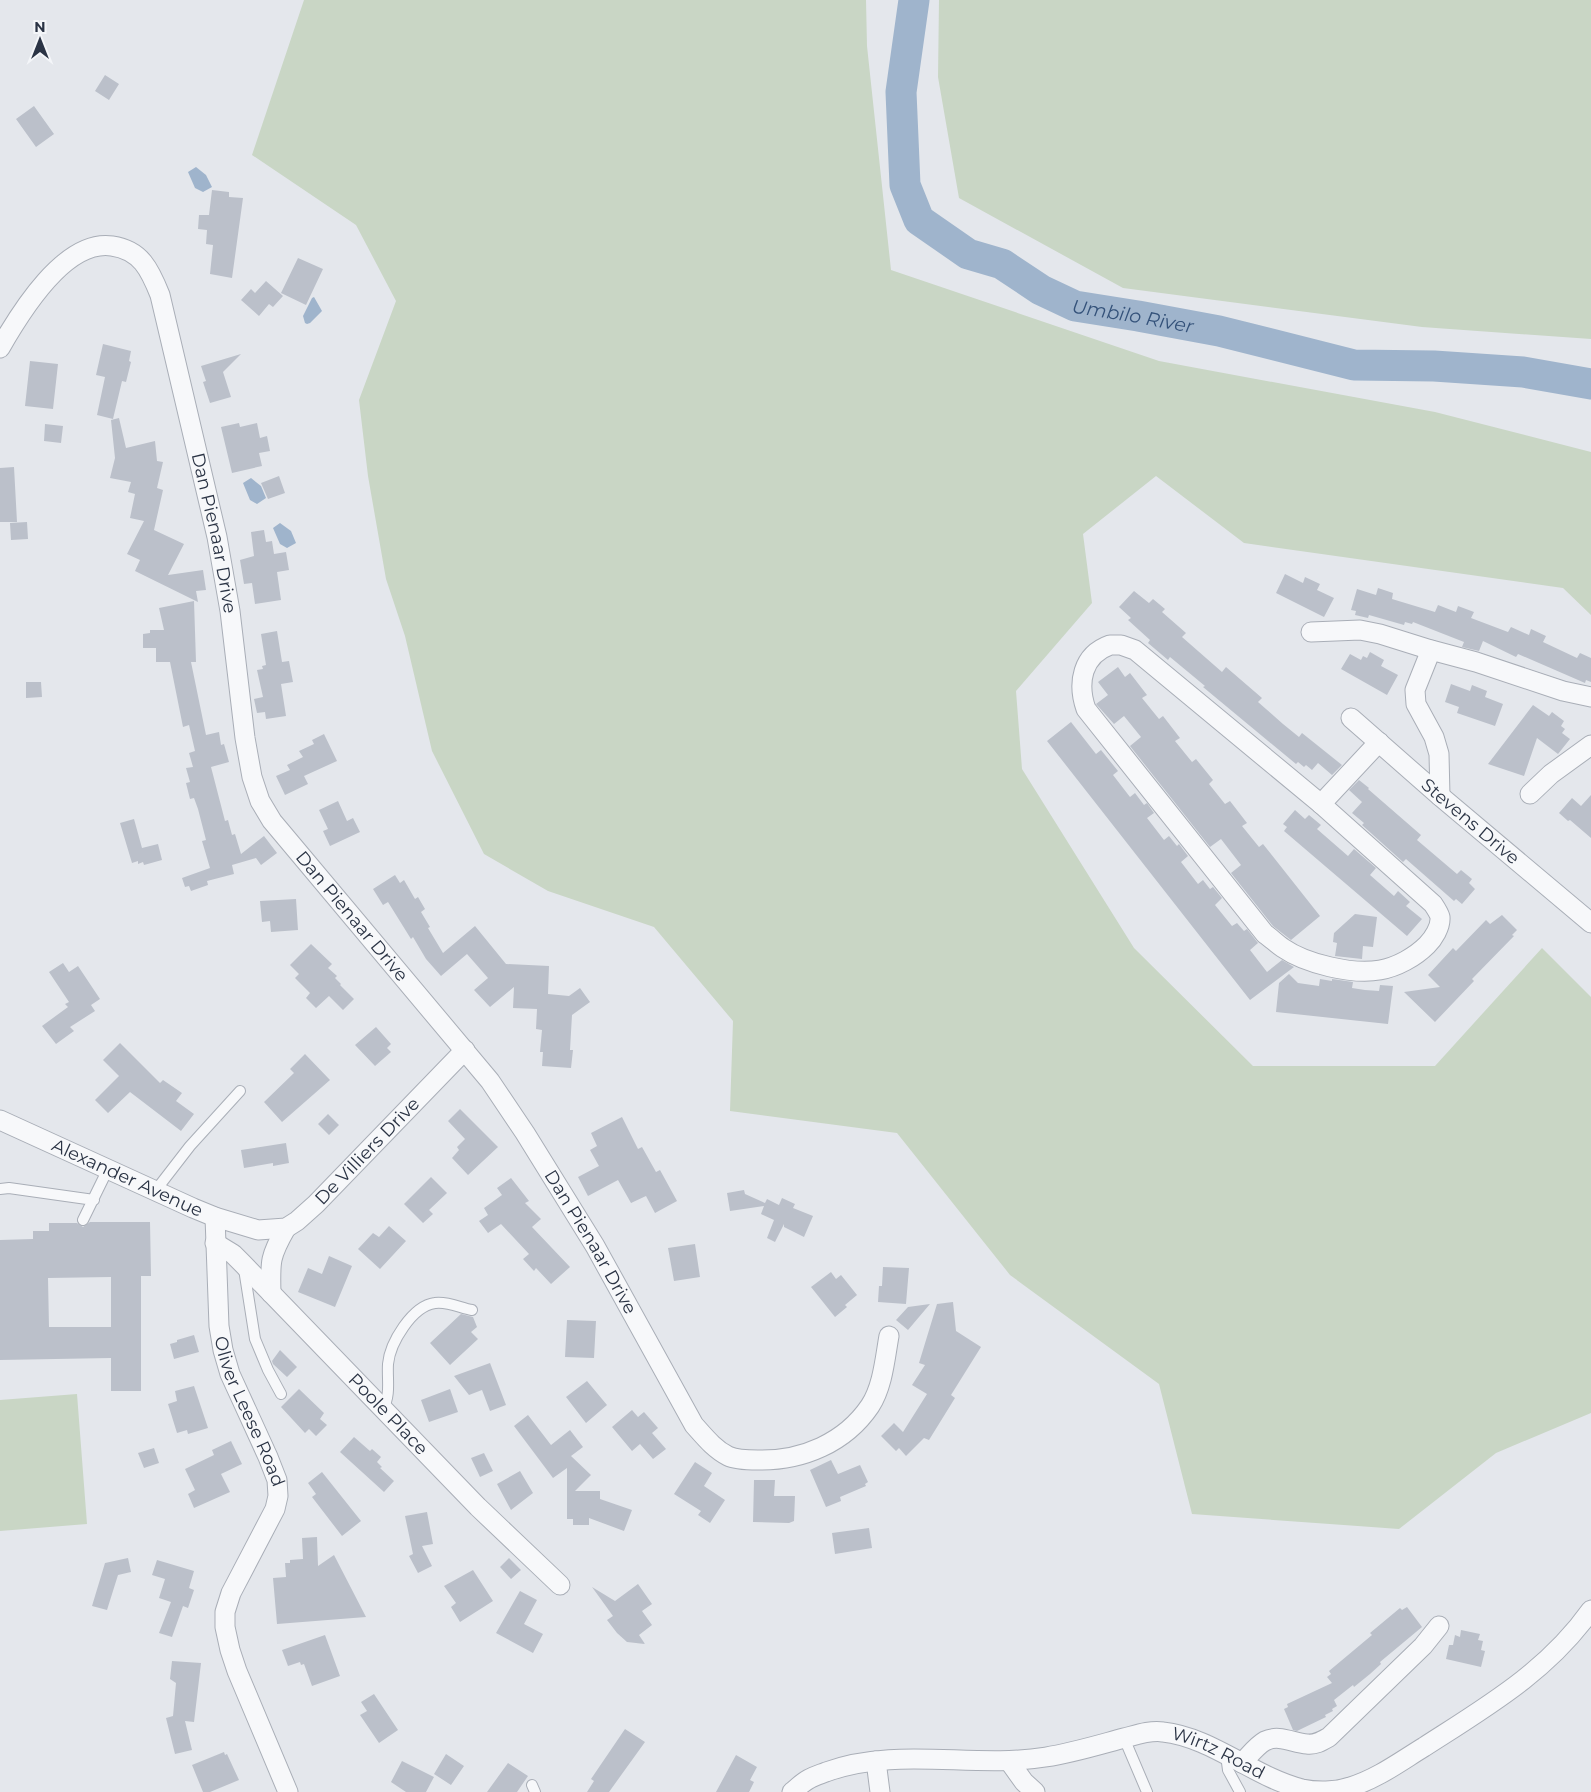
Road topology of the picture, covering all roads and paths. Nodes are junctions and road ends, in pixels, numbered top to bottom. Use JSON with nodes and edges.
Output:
{"nodes":[{"id":1,"x":0,"y":348,"type":"edge"},
{"id":2,"x":1311,"y":632,"type":"dead end"},
{"id":3,"x":1430,"y":650,"type":"junction"},
{"id":4,"x":1591,"y":697,"type":"edge"},
{"id":5,"x":1351,"y":718,"type":"dead end"},
{"id":6,"x":1380,"y":742,"type":"junction"},
{"id":7,"x":1591,"y":745,"type":"edge"},
{"id":8,"x":1530,"y":794,"type":"dead end"},
{"id":9,"x":1440,"y":796,"type":"junction"},
{"id":10,"x":1321,"y":804,"type":"junction"},
{"id":11,"x":1591,"y":923,"type":"edge"},
{"id":12,"x":465,"y":1050,"type":"junction"},
{"id":13,"x":240,"y":1091,"type":"dead end"},
{"id":14,"x":0,"y":1121,"type":"edge"},
{"id":15,"x":108,"y":1169,"type":"junction"},
{"id":16,"x":0,"y":1189,"type":"edge"},
{"id":17,"x":156,"y":1190,"type":"junction"},
{"id":18,"x":94,"y":1200,"type":"junction"},
{"id":19,"x":215,"y":1217,"type":"junction"},
{"id":20,"x":84,"y":1220,"type":"dead end"},
{"id":21,"x":286,"y":1228,"type":"junction"},
{"id":22,"x":215,"y":1243,"type":"junction"},
{"id":23,"x":242,"y":1263,"type":"junction"},
{"id":24,"x":272,"y":1293,"type":"junction"},
{"id":25,"x":472,"y":1310,"type":"dead end"},
{"id":26,"x":889,"y":1336,"type":"dead end"},
{"id":27,"x":281,"y":1394,"type":"dead end"},
{"id":28,"x":383,"y":1409,"type":"junction"},
{"id":29,"x":560,"y":1585,"type":"dead end"},
{"id":30,"x":1591,"y":1610,"type":"edge"},
{"id":31,"x":1439,"y":1626,"type":"dead end"},
{"id":32,"x":1124,"y":1738,"type":"junction"},
{"id":33,"x":1234,"y":1759,"type":"junction"},
{"id":34,"x":1009,"y":1760,"type":"junction"},
{"id":35,"x":876,"y":1761,"type":"junction"},
{"id":36,"x":1310,"y":1791,"type":"edge"},
{"id":37,"x":288,"y":1792,"type":"edge"},
{"id":38,"x":792,"y":1792,"type":"edge"},
{"id":39,"x":880,"y":1792,"type":"edge"},
{"id":40,"x":1035,"y":1792,"type":"edge"},
{"id":41,"x":1147,"y":1792,"type":"edge"},
{"id":42,"x":1240,"y":1792,"type":"edge"}],
"edges":[{"from":1,"to":12,"type":"street","name":"Dan Pienaar Drive"},
{"from":2,"to":3,"type":"street"},
{"from":3,"to":4,"type":"street"},
{"from":3,"to":9,"type":"street"},
{"from":5,"to":6,"type":"street","name":"Stevens Drive"},
{"from":6,"to":9,"type":"street","name":"Stevens Drive"},
{"from":6,"to":10,"type":"street"},
{"from":7,"to":8,"type":"street"},
{"from":9,"to":11,"type":"street","name":"Stevens Drive"},
{"from":10,"to":10,"type":"street"},
{"from":12,"to":21,"type":"street","name":"De Villiers Drive"},
{"from":12,"to":26,"type":"street","name":"Dan Pienaar Drive"},
{"from":13,"to":17,"type":"lane"},
{"from":14,"to":15,"type":"street","name":"Alexander Avenue"},
{"from":15,"to":17,"type":"street","name":"Alexander Avenue"},
{"from":15,"to":18,"type":"lane"},
{"from":16,"to":18,"type":"lane"},
{"from":17,"to":19,"type":"street","name":"Alexander Avenue"},
{"from":18,"to":20,"type":"lane"},
{"from":19,"to":21,"type":"street","name":"Alexander Avenue"},
{"from":19,"to":22,"type":"street","name":"Oliver Leese Road"},
{"from":21,"to":24,"type":"street"},
{"from":22,"to":23,"type":"street","name":"Poole Place"},
{"from":22,"to":37,"type":"street","name":"Oliver Leese Road"},
{"from":23,"to":24,"type":"street","name":"Poole Place"},
{"from":23,"to":27,"type":"lane"},
{"from":24,"to":28,"type":"street","name":"Poole Place"},
{"from":25,"to":28,"type":"lane"},
{"from":28,"to":29,"type":"street","name":"Poole Place"},
{"from":30,"to":36,"type":"street","name":"Wirtz Road"},
{"from":31,"to":33,"type":"street"},
{"from":32,"to":33,"type":"street","name":"Wirtz Road"},
{"from":32,"to":34,"type":"street","name":"Wirtz Road"},
{"from":32,"to":41,"type":"lane"},
{"from":33,"to":36,"type":"street","name":"Wirtz Road"},
{"from":33,"to":42,"type":"lane"},
{"from":34,"to":35,"type":"street","name":"Wirtz Road"},
{"from":34,"to":40,"type":"street"},
{"from":35,"to":38,"type":"street","name":"Wirtz Road"},
{"from":35,"to":39,"type":"street"}]}
